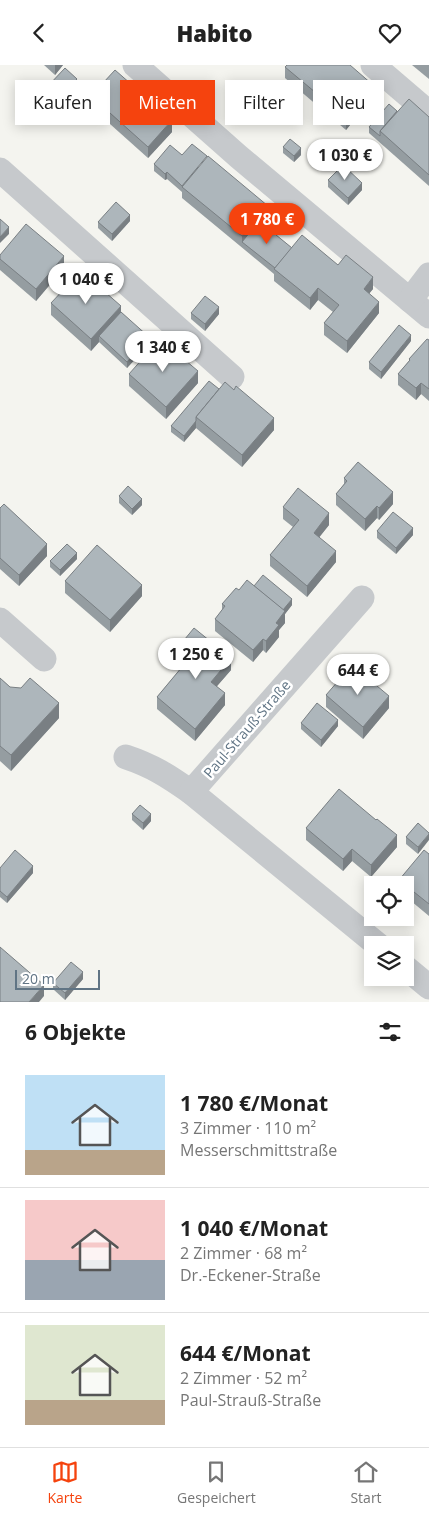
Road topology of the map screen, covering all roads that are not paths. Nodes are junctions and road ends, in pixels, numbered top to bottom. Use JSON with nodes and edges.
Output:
{"nodes":[{"id":1,"x":135,"y":65,"type":"edge"},
{"id":2,"x":373,"y":65,"type":"edge"},
{"id":3,"x":429,"y":113,"type":"edge"},
{"id":4,"x":0,"y":171,"type":"edge"},
{"id":5,"x":429,"y":275,"type":"edge"},
{"id":6,"x":410,"y":300,"type":"junction"},
{"id":7,"x":429,"y":316,"type":"edge"},
{"id":8,"x":232,"y":377,"type":"dead end"},
{"id":9,"x":362,"y":598,"type":"dead end"},
{"id":10,"x":0,"y":620,"type":"edge"},
{"id":11,"x":44,"y":659,"type":"dead end"},
{"id":12,"x":126,"y":757,"type":"dead end"},
{"id":13,"x":191,"y":792,"type":"junction"},
{"id":14,"x":367,"y":936,"type":"edge"}],
"edges":[{"from":1,"to":6,"type":"street"},
{"from":2,"to":3,"type":"street"},
{"from":4,"to":8,"type":"street"},
{"from":5,"to":6,"type":"street"},
{"from":6,"to":7,"type":"street"},
{"from":9,"to":13,"type":"street","name":"Paul-Strauß-Straße"},
{"from":10,"to":11,"type":"street"},
{"from":12,"to":13,"type":"street"},
{"from":13,"to":14,"type":"street"}]}
